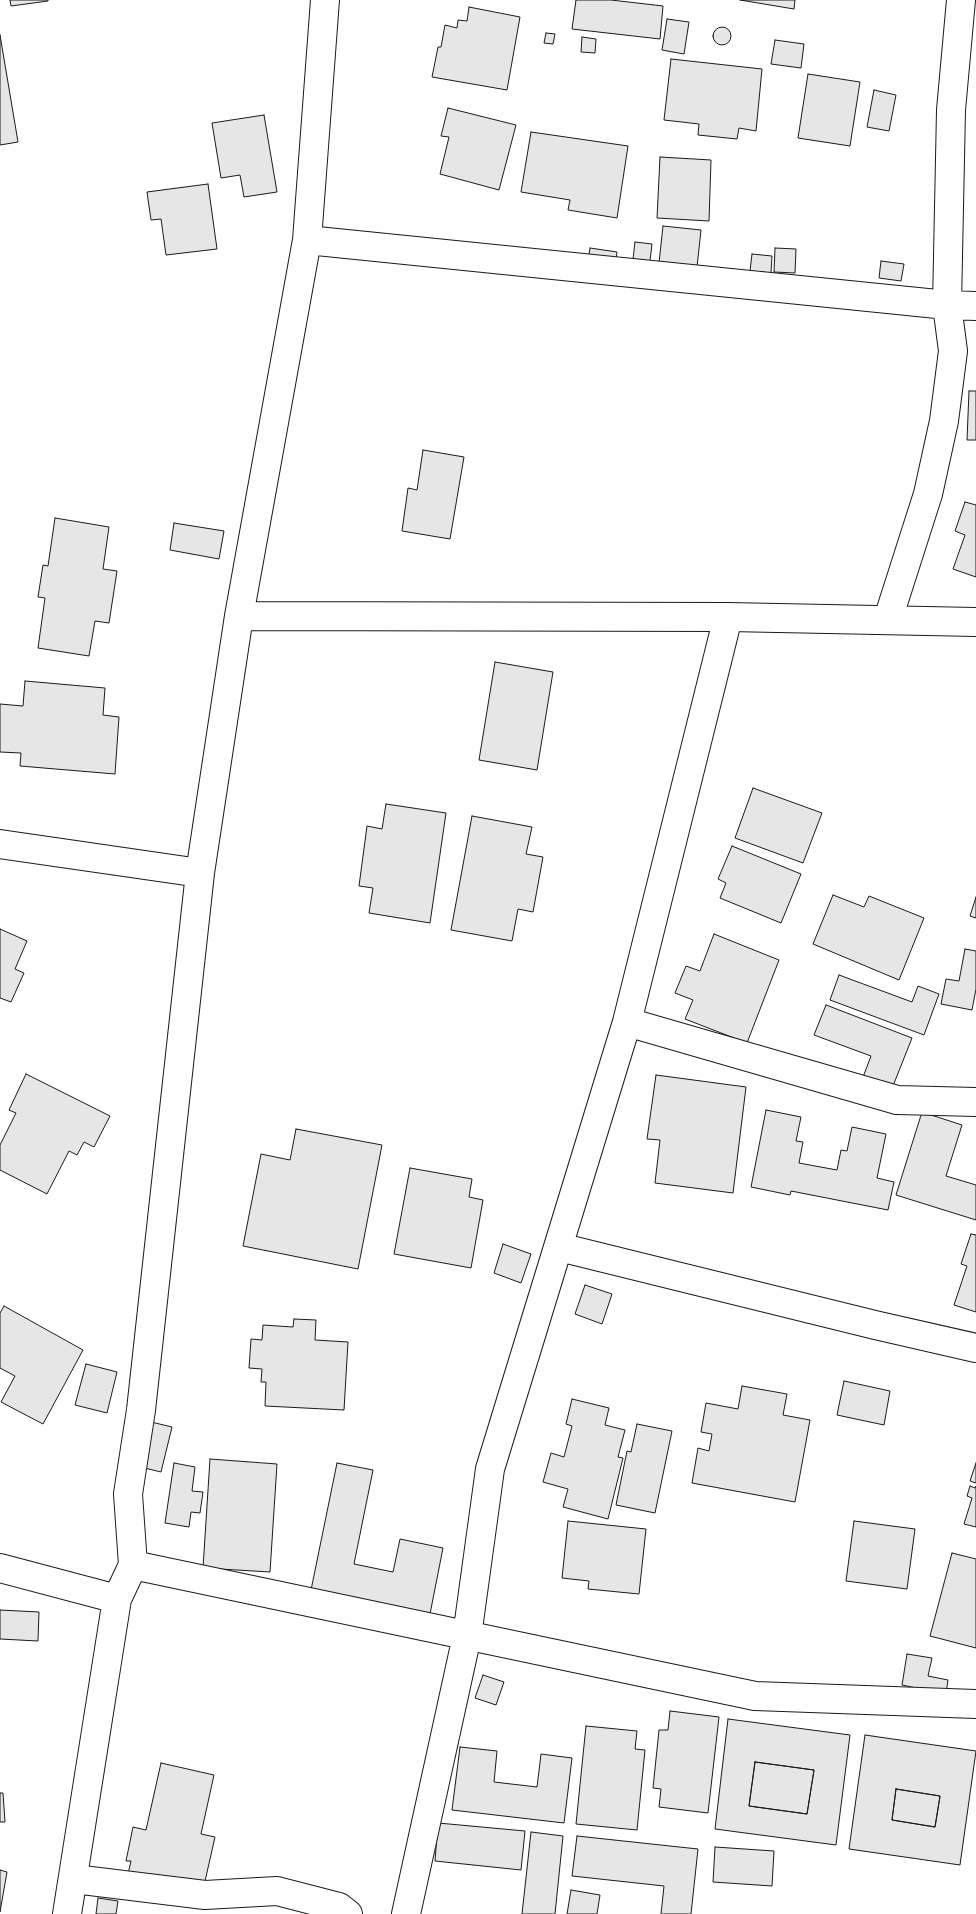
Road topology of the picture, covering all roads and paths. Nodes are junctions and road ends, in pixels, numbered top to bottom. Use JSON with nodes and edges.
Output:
{"nodes":[{"id":1,"x":324,"y":0,"type":"edge"},
{"id":2,"x":961,"y":0,"type":"edge"},
{"id":3,"x":307,"y":240,"type":"junction"},
{"id":4,"x":947,"y":305,"type":"junction"},
{"id":5,"x":976,"y":306,"type":"edge"},
{"id":6,"x":239,"y":616,"type":"junction"},
{"id":7,"x":728,"y":617,"type":"junction"},
{"id":8,"x":888,"y":619,"type":"junction"},
{"id":9,"x":976,"y":622,"type":"edge"},
{"id":10,"x":0,"y":844,"type":"edge"},
{"id":11,"x":200,"y":873,"type":"junction"},
{"id":12,"x":628,"y":1022,"type":"junction"},
{"id":13,"x":976,"y":1102,"type":"edge"},
{"id":14,"x":559,"y":1247,"type":"junction"},
{"id":15,"x":976,"y":1348,"type":"edge"},
{"id":16,"x":134,"y":1565,"type":"junction"},
{"id":17,"x":0,"y":1568,"type":"edge"},
{"id":18,"x":118,"y":1599,"type":"junction"},
{"id":19,"x":467,"y":1636,"type":"junction"},
{"id":20,"x":976,"y":1704,"type":"edge"},
{"id":21,"x":74,"y":1879,"type":"junction"},
{"id":22,"x":67,"y":1914,"type":"edge"},
{"id":23,"x":348,"y":1914,"type":"edge"},
{"id":24,"x":406,"y":1914,"type":"edge"}],
"edges":[{"from":1,"to":3,"type":"street"},
{"from":2,"to":4,"type":"street"},
{"from":3,"to":4,"type":"street"},
{"from":3,"to":6,"type":"street"},
{"from":4,"to":5,"type":"street"},
{"from":4,"to":8,"type":"street"},
{"from":6,"to":7,"type":"street"},
{"from":6,"to":11,"type":"street"},
{"from":7,"to":8,"type":"street"},
{"from":7,"to":12,"type":"street"},
{"from":8,"to":9,"type":"street"},
{"from":10,"to":11,"type":"street"},
{"from":11,"to":16,"type":"street"},
{"from":12,"to":13,"type":"street"},
{"from":12,"to":14,"type":"street"},
{"from":14,"to":15,"type":"street"},
{"from":14,"to":19,"type":"street"},
{"from":16,"to":18,"type":"street"},
{"from":16,"to":19,"type":"street"},
{"from":17,"to":18,"type":"street"},
{"from":18,"to":21,"type":"street"},
{"from":19,"to":20,"type":"street"},
{"from":19,"to":24,"type":"street"},
{"from":21,"to":22,"type":"street"},
{"from":21,"to":23,"type":"street"}]}
